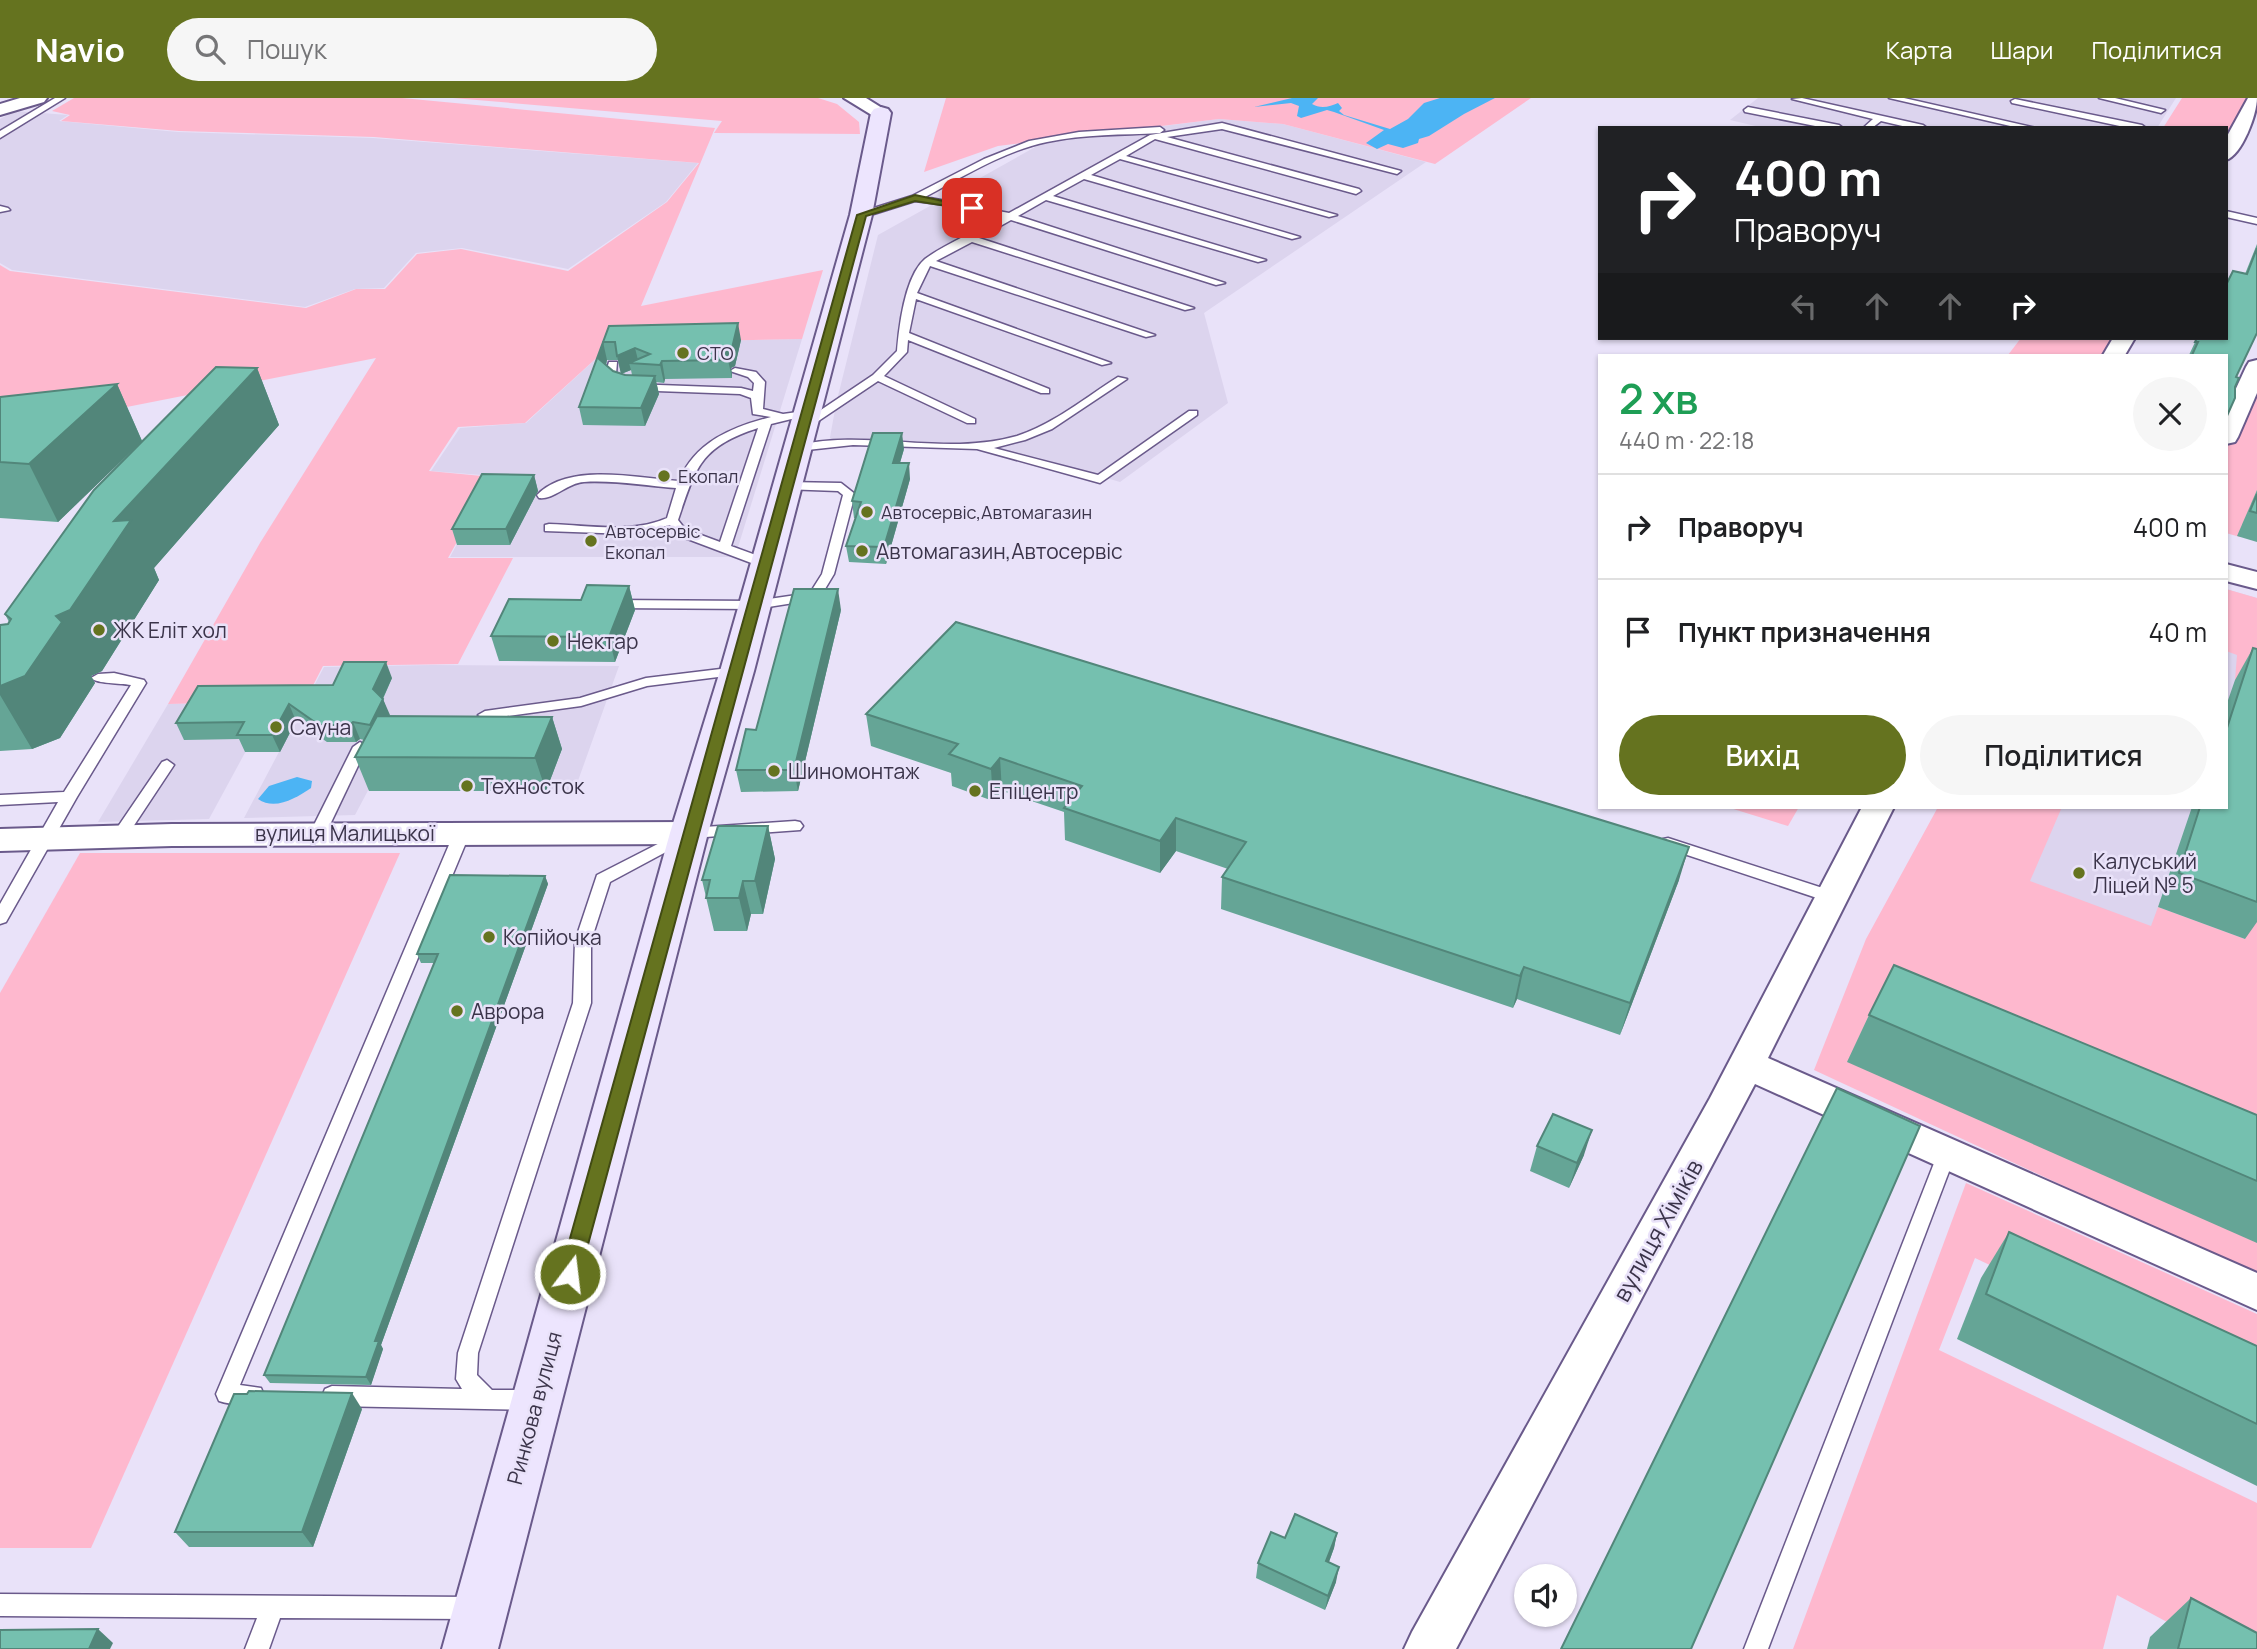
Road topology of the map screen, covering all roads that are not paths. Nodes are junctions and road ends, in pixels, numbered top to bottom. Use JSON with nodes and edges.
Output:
{"nodes":[{"id":1,"x":38,"y":98,"type":"edge"},
{"id":2,"x":61,"y":98,"type":"edge"},
{"id":3,"x":1893,"y":98,"type":"edge"},
{"id":4,"x":2103,"y":98,"type":"edge"},
{"id":5,"x":2257,"y":98,"type":"edge"},
{"id":6,"x":1796,"y":99,"type":"edge"},
{"id":7,"x":2015,"y":101,"type":"dead end"},
{"id":8,"x":872,"y":103,"type":"edge"},
{"id":9,"x":0,"y":110,"type":"edge"},
{"id":10,"x":1748,"y":110,"type":"dead end"},
{"id":11,"x":1879,"y":118,"type":"junction"},
{"id":12,"x":2155,"y":119,"type":"dead end"},
{"id":13,"x":1222,"y":126,"type":"junction"},
{"id":14,"x":1829,"y":126,"type":"edge"},
{"id":15,"x":1869,"y":126,"type":"edge"},
{"id":16,"x":1914,"y":126,"type":"edge"},
{"id":17,"x":2023,"y":126,"type":"edge"},
{"id":18,"x":2133,"y":126,"type":"edge"},
{"id":19,"x":0,"y":135,"type":"edge"},
{"id":20,"x":1153,"y":137,"type":"junction"},
{"id":21,"x":2228,"y":150,"type":"edge"},
{"id":22,"x":1118,"y":156,"type":"junction"},
{"id":23,"x":1397,"y":171,"type":"dead end"},
{"id":24,"x":1083,"y":176,"type":"junction"},
{"id":25,"x":1356,"y":191,"type":"dead end"},
{"id":26,"x":1045,"y":197,"type":"junction"},
{"id":27,"x":915,"y":198,"type":"junction"},
{"id":28,"x":2228,"y":214,"type":"edge"},
{"id":29,"x":862,"y":215,"type":"junction"},
{"id":30,"x":1332,"y":215,"type":"dead end"},
{"id":31,"x":1009,"y":216,"type":"junction"},
{"id":32,"x":2257,"y":220,"type":"edge"},
{"id":33,"x":1295,"y":237,"type":"dead end"},
{"id":34,"x":970,"y":238,"type":"junction"},
{"id":35,"x":1261,"y":260,"type":"dead end"},
{"id":36,"x":928,"y":262,"type":"junction"},
{"id":37,"x":1220,"y":283,"type":"dead end"},
{"id":38,"x":913,"y":295,"type":"junction"},
{"id":39,"x":1189,"y":308,"type":"dead end"},
{"id":40,"x":903,"y":334,"type":"junction"},
{"id":41,"x":1150,"y":335,"type":"dead end"},
{"id":42,"x":1106,"y":363,"type":"dead end"},
{"id":43,"x":613,"y":364,"type":"edge"},
{"id":44,"x":735,"y":371,"type":"dead end"},
{"id":45,"x":633,"y":373,"type":"edge"},
{"id":46,"x":877,"y":377,"type":"junction"},
{"id":47,"x":1122,"y":379,"type":"dead end"},
{"id":48,"x":2247,"y":381,"type":"edge"},
{"id":49,"x":623,"y":384,"type":"junction"},
{"id":50,"x":1045,"y":390,"type":"dead end"},
{"id":51,"x":757,"y":396,"type":"junction"},
{"id":52,"x":1193,"y":413,"type":"dead end"},
{"id":53,"x":971,"y":421,"type":"dead end"},
{"id":54,"x":766,"y":422,"type":"junction"},
{"id":55,"x":799,"y":425,"type":"junction"},
{"id":56,"x":2228,"y":432,"type":"edge"},
{"id":57,"x":973,"y":446,"type":"junction"},
{"id":58,"x":685,"y":485,"type":"junction"},
{"id":59,"x":788,"y":486,"type":"junction"},
{"id":60,"x":543,"y":495,"type":"dead end"},
{"id":61,"x":672,"y":520,"type":"junction"},
{"id":62,"x":549,"y":528,"type":"dead end"},
{"id":63,"x":643,"y":529,"type":"junction"},
{"id":64,"x":681,"y":532,"type":"junction"},
{"id":65,"x":724,"y":549,"type":"junction"},
{"id":66,"x":767,"y":564,"type":"junction"},
{"id":67,"x":2228,"y":573,"type":"edge"},
{"id":68,"x":2257,"y":581,"type":"edge"},
{"id":69,"x":596,"y":604,"type":"edge"},
{"id":70,"x":755,"y":605,"type":"junction"},
{"id":71,"x":737,"y":671,"type":"junction"},
{"id":72,"x":98,"y":678,"type":"dead end"},
{"id":73,"x":485,"y":715,"type":"edge"},
{"id":74,"x":360,"y":747,"type":"edge"},
{"id":75,"x":167,"y":765,"type":"dead end"},
{"id":76,"x":69,"y":797,"type":"junction"},
{"id":77,"x":0,"y":800,"type":"edge"},
{"id":78,"x":1877,"y":809,"type":"edge"},
{"id":79,"x":795,"y":826,"type":"dead end"},
{"id":80,"x":318,"y":833,"type":"junction"},
{"id":81,"x":462,"y":833,"type":"junction"},
{"id":82,"x":689,"y":833,"type":"junction"},
{"id":83,"x":120,"y":835,"type":"junction"},
{"id":84,"x":46,"y":838,"type":"junction"},
{"id":85,"x":0,"y":840,"type":"edge"},
{"id":86,"x":1656,"y":840,"type":"edge"},
{"id":87,"x":1832,"y":897,"type":"junction"},
{"id":88,"x":0,"y":918,"type":"edge"},
{"id":89,"x":1746,"y":1064,"type":"junction"},
{"id":90,"x":1947,"y":1153,"type":"junction"},
{"id":91,"x":2257,"y":1292,"type":"edge"},
{"id":92,"x":279,"y":1395,"type":"edge"},
{"id":93,"x":306,"y":1395,"type":"edge"},
{"id":94,"x":487,"y":1399,"type":"junction"},
{"id":95,"x":536,"y":1400,"type":"junction"},
{"id":96,"x":0,"y":1605,"type":"edge"},
{"id":97,"x":272,"y":1606,"type":"junction"},
{"id":98,"x":480,"y":1608,"type":"junction"},
{"id":99,"x":257,"y":1649,"type":"edge"},
{"id":100,"x":470,"y":1649,"type":"edge"},
{"id":101,"x":1429,"y":1649,"type":"edge"},
{"id":102,"x":1756,"y":1649,"type":"edge"}],
"edges":[{"from":1,"to":9,"type":"street"},
{"from":2,"to":19,"type":"lane"},
{"from":3,"to":17,"type":"lane"},
{"from":4,"to":12,"type":"lane"},
{"from":5,"to":21,"type":"street"},
{"from":6,"to":11,"type":"lane"},
{"from":7,"to":18,"type":"lane"},
{"from":8,"to":29,"type":"main road","name":"Ринкова вулиця"},
{"from":10,"to":14,"type":"lane"},
{"from":11,"to":15,"type":"lane"},
{"from":11,"to":16,"type":"lane"},
{"from":13,"to":20,"type":"lane"},
{"from":13,"to":23,"type":"lane"},
{"from":13,"to":27,"type":"lane"},
{"from":20,"to":22,"type":"lane"},
{"from":20,"to":25,"type":"lane"},
{"from":22,"to":24,"type":"lane"},
{"from":22,"to":30,"type":"lane"},
{"from":24,"to":26,"type":"lane"},
{"from":24,"to":33,"type":"lane"},
{"from":26,"to":31,"type":"lane"},
{"from":26,"to":35,"type":"lane"},
{"from":27,"to":29,"type":"lane"},
{"from":27,"to":31,"type":"lane"},
{"from":28,"to":32,"type":"lane"},
{"from":29,"to":55,"type":"main road","name":"Ринкова вулиця"},
{"from":31,"to":34,"type":"lane"},
{"from":31,"to":37,"type":"lane"},
{"from":34,"to":36,"type":"lane"},
{"from":34,"to":39,"type":"lane"},
{"from":36,"to":38,"type":"lane"},
{"from":36,"to":41,"type":"lane"},
{"from":38,"to":40,"type":"lane"},
{"from":38,"to":42,"type":"lane"},
{"from":40,"to":46,"type":"lane"},
{"from":40,"to":50,"type":"lane"},
{"from":43,"to":49,"type":"lane"},
{"from":44,"to":51,"type":"lane"},
{"from":45,"to":49,"type":"lane"},
{"from":46,"to":53,"type":"lane"},
{"from":46,"to":55,"type":"lane"},
{"from":47,"to":57,"type":"lane"},
{"from":48,"to":56,"type":"street"},
{"from":49,"to":51,"type":"lane"},
{"from":51,"to":55,"type":"lane"},
{"from":52,"to":57,"type":"lane"},
{"from":54,"to":55,"type":"lane"},
{"from":54,"to":58,"type":"lane"},
{"from":54,"to":65,"type":"lane"},
{"from":55,"to":57,"type":"lane"},
{"from":55,"to":59,"type":"main road","name":"Ринкова вулиця"},
{"from":58,"to":60,"type":"lane"},
{"from":58,"to":61,"type":"lane"},
{"from":59,"to":66,"type":"main road","name":"Ринкова вулиця"},
{"from":59,"to":70,"type":"lane"},
{"from":61,"to":63,"type":"lane"},
{"from":61,"to":64,"type":"lane"},
{"from":62,"to":63,"type":"lane"},
{"from":63,"to":64,"type":"lane"},
{"from":64,"to":65,"type":"lane"},
{"from":65,"to":66,"type":"lane"},
{"from":66,"to":70,"type":"main road","name":"Ринкова вулиця"},
{"from":67,"to":68,"type":"street"},
{"from":69,"to":70,"type":"lane"},
{"from":70,"to":71,"type":"main road","name":"Ринкова вулиця"},
{"from":71,"to":73,"type":"lane"},
{"from":71,"to":82,"type":"main road","name":"Ринкова вулиця"},
{"from":72,"to":76,"type":"lane"},
{"from":74,"to":80,"type":"lane"},
{"from":75,"to":83,"type":"lane"},
{"from":76,"to":77,"type":"lane"},
{"from":76,"to":84,"type":"lane"},
{"from":78,"to":87,"type":"street","name":"вулиця Хіміків"},
{"from":79,"to":82,"type":"lane"},
{"from":80,"to":81,"type":"street","name":"вулиця Малицької"},
{"from":80,"to":83,"type":"street","name":"вулиця Малицької"},
{"from":81,"to":82,"type":"street","name":"вулиця Малицької"},
{"from":81,"to":92,"type":"lane"},
{"from":82,"to":94,"type":"lane"},
{"from":82,"to":95,"type":"main road","name":"Ринкова вулиця"},
{"from":83,"to":84,"type":"street","name":"вулиця Малицької"},
{"from":84,"to":85,"type":"street","name":"вулиця Малицької"},
{"from":84,"to":88,"type":"lane"},
{"from":86,"to":87,"type":"lane"},
{"from":87,"to":89,"type":"street","name":"вулиця Хіміків"},
{"from":89,"to":90,"type":"street"},
{"from":89,"to":101,"type":"street","name":"вулиця Хіміків"},
{"from":90,"to":91,"type":"street"},
{"from":90,"to":102,"type":"lane"},
{"from":93,"to":94,"type":"lane"},
{"from":94,"to":95,"type":"lane"},
{"from":95,"to":98,"type":"main road","name":"Ринкова вулиця"},
{"from":96,"to":97,"type":"lane"},
{"from":97,"to":98,"type":"lane"},
{"from":97,"to":99,"type":"lane"},
{"from":98,"to":100,"type":"main road","name":"Ринкова вулиця"}]}
